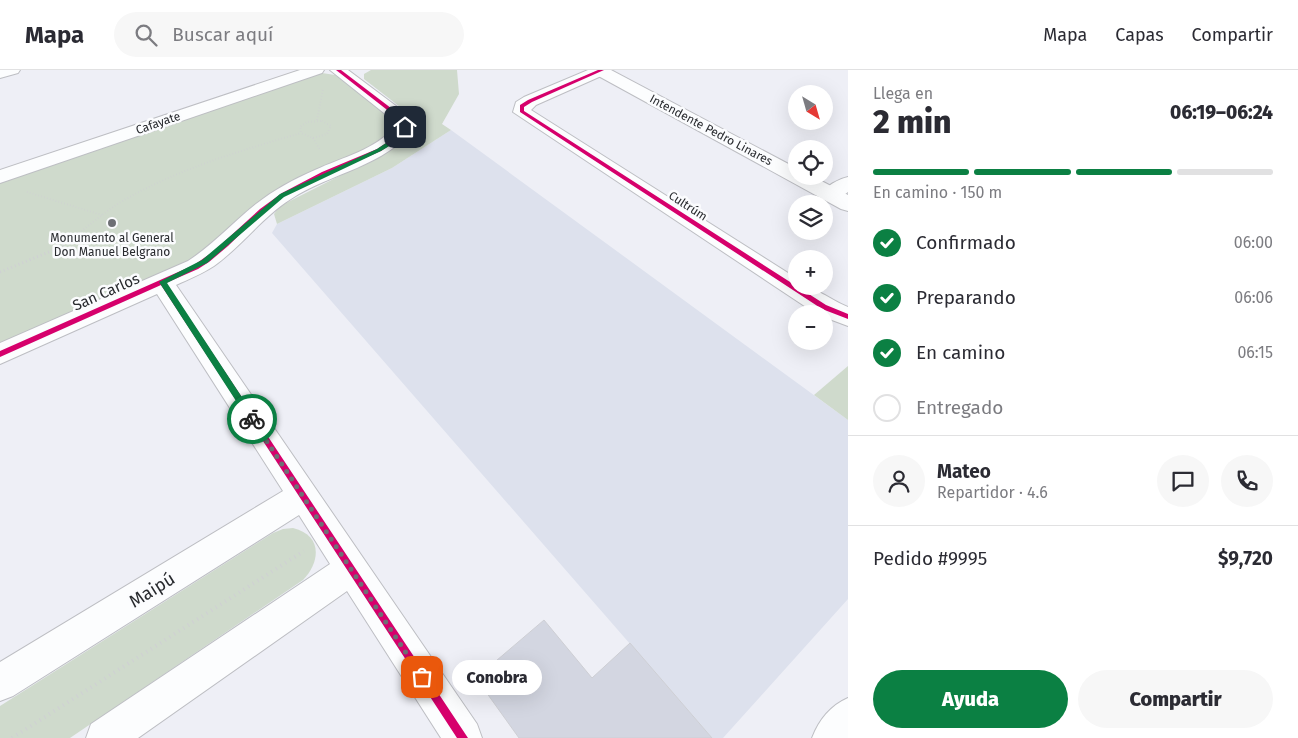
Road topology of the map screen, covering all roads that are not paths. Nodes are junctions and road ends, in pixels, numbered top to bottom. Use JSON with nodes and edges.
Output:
{"nodes":[{"id":1,"x":316,"y":70,"type":"edge"},
{"id":2,"x":601,"y":70,"type":"edge"},
{"id":3,"x":346,"y":71,"type":"edge"},
{"id":4,"x":0,"y":177,"type":"edge"},
{"id":5,"x":848,"y":183,"type":"edge"},
{"id":6,"x":830,"y":195,"type":"joint"},
{"id":7,"x":833,"y":196,"type":"edge"},
{"id":8,"x":848,"y":204,"type":"edge"},
{"id":9,"x":162,"y":282,"type":"junction"},
{"id":10,"x":847,"y":317,"type":"edge"},
{"id":11,"x":0,"y":354,"type":"edge"},
{"id":12,"x":303,"y":496,"type":"junction"},
{"id":13,"x":351,"y":569,"type":"junction"},
{"id":14,"x":0,"y":683,"type":"edge"},
{"id":15,"x":848,"y":717,"type":"edge"},
{"id":16,"x":105,"y":738,"type":"edge"},
{"id":17,"x":462,"y":738,"type":"edge"},
{"id":18,"x":831,"y":738,"type":"edge"}],
"edges":[{"from":1,"to":4,"type":"street","name":"Cafayate"},
{"from":2,"to":6,"type":"street","name":"Intendente Pedro Linares"},
{"from":2,"to":10,"type":"street","name":"Cultrúm"},
{"from":3,"to":9,"type":"street","name":"San Carlos"},
{"from":5,"to":6,"type":"street"},
{"from":7,"to":8,"type":"street","name":"Intendente Pedro Linares"},
{"from":9,"to":11,"type":"street","name":"San Carlos"},
{"from":9,"to":12,"type":"street"},
{"from":12,"to":13,"type":"street"},
{"from":12,"to":14,"type":"street","name":"Maipú"},
{"from":13,"to":16,"type":"street"},
{"from":13,"to":17,"type":"street"},
{"from":15,"to":18,"type":"street"}]}
